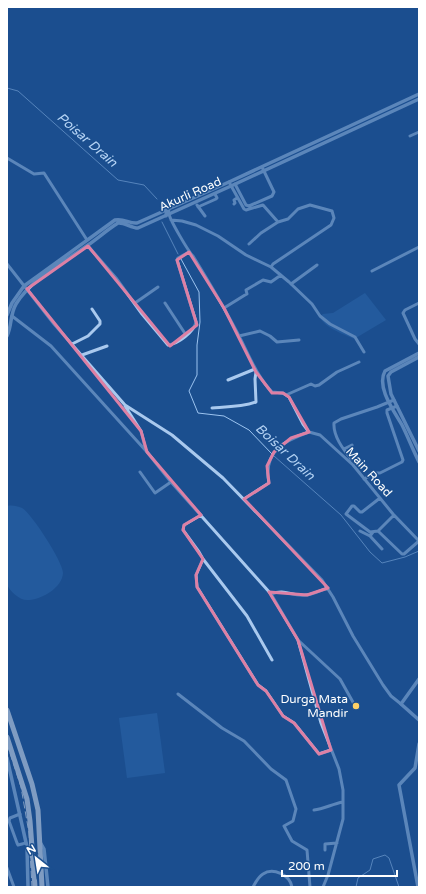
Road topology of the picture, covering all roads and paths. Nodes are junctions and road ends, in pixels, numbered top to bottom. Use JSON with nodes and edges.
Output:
{"nodes":[{"id":1,"x":419,"y":94,"type":"edge"},
{"id":2,"x":415,"y":96,"type":"junction"},
{"id":3,"x":418,"y":101,"type":"edge"},
{"id":4,"x":396,"y":105,"type":"junction"},
{"id":5,"x":398,"y":109,"type":"junction"},
{"id":6,"x":376,"y":114,"type":"junction"},
{"id":7,"x":378,"y":118,"type":"junction"},
{"id":8,"x":361,"y":121,"type":"junction"},
{"id":9,"x":364,"y":125,"type":"junction"},
{"id":10,"x":348,"y":126,"type":"junction"},
{"id":11,"x":350,"y":131,"type":"junction"},
{"id":12,"x":419,"y":132,"type":"edge"},
{"id":13,"x":332,"y":134,"type":"junction"},
{"id":14,"x":410,"y":136,"type":"dead end"},
{"id":15,"x":334,"y":139,"type":"junction"},
{"id":16,"x":287,"y":155,"type":"junction"},
{"id":17,"x":7,"y":158,"type":"edge"},
{"id":18,"x":289,"y":160,"type":"junction"},
{"id":19,"x":262,"y":167,"type":"junction"},
{"id":20,"x":264,"y":171,"type":"junction"},
{"id":21,"x":229,"y":182,"type":"junction"},
{"id":22,"x":233,"y":185,"type":"junction"},
{"id":23,"x":215,"y":194,"type":"junction"},
{"id":24,"x":191,"y":198,"type":"junction"},
{"id":25,"x":237,"y":198,"type":"junction"},
{"id":26,"x":195,"y":203,"type":"junction"},
{"id":27,"x":234,"y":204,"type":"dead end"},
{"id":28,"x":167,"y":207,"type":"junction"},
{"id":29,"x":198,"y":207,"type":"junction"},
{"id":30,"x":167,"y":215,"type":"junction"},
{"id":31,"x":205,"y":216,"type":"dead end"},
{"id":32,"x":171,"y":220,"type":"junction"},
{"id":33,"x":278,"y":222,"type":"junction"},
{"id":34,"x":87,"y":240,"type":"junction"},
{"id":35,"x":249,"y":244,"type":"dead end"},
{"id":36,"x":88,"y":246,"type":"junction"},
{"id":37,"x":419,"y":247,"type":"edge"},
{"id":38,"x":188,"y":252,"type":"junction"},
{"id":39,"x":7,"y":264,"type":"edge"},
{"id":40,"x":317,"y":265,"type":"dead end"},
{"id":41,"x":271,"y":267,"type":"junction"},
{"id":42,"x":372,"y":270,"type":"dead end"},
{"id":43,"x":281,"y":275,"type":"junction"},
{"id":44,"x":291,"y":284,"type":"junction"},
{"id":45,"x":24,"y":286,"type":"junction"},
{"id":46,"x":158,"y":287,"type":"dead end"},
{"id":47,"x":27,"y":289,"type":"junction"},
{"id":48,"x":135,"y":303,"type":"junction"},
{"id":49,"x":165,"y":303,"type":"dead end"},
{"id":50,"x":419,"y":304,"type":"edge"},
{"id":51,"x":224,"y":308,"type":"junction"},
{"id":52,"x":92,"y":309,"type":"dead end"},
{"id":53,"x":7,"y":315,"type":"edge"},
{"id":54,"x":12,"y":316,"type":"junction"},
{"id":55,"x":186,"y":335,"type":"junction"},
{"id":56,"x":7,"y":336,"type":"edge"},
{"id":57,"x":239,"y":336,"type":"junction"},
{"id":58,"x":298,"y":340,"type":"dead end"},
{"id":59,"x":72,"y":344,"type":"junction"},
{"id":60,"x":419,"y":344,"type":"edge"},
{"id":61,"x":107,"y":346,"type":"dead end"},
{"id":62,"x":364,"y":352,"type":"dead end"},
{"id":63,"x":419,"y":353,"type":"edge"},
{"id":64,"x":82,"y":355,"type":"junction"},
{"id":65,"x":419,"y":357,"type":"edge"},
{"id":66,"x":358,"y":362,"type":"dead end"},
{"id":67,"x":397,"y":367,"type":"junction"},
{"id":68,"x":255,"y":370,"type":"junction"},
{"id":69,"x":383,"y":375,"type":"junction"},
{"id":70,"x":388,"y":376,"type":"junction"},
{"id":71,"x":228,"y":380,"type":"dead end"},
{"id":72,"x":286,"y":395,"type":"junction"},
{"id":73,"x":394,"y":400,"type":"junction"},
{"id":74,"x":389,"y":402,"type":"junction"},
{"id":75,"x":125,"y":405,"type":"junction"},
{"id":76,"x":397,"y":406,"type":"junction"},
{"id":77,"x":212,"y":408,"type":"dead end"},
{"id":78,"x":392,"y":408,"type":"junction"},
{"id":79,"x":309,"y":432,"type":"junction"},
{"id":80,"x":412,"y":435,"type":"junction"},
{"id":81,"x":408,"y":437,"type":"junction"},
{"id":82,"x":352,"y":445,"type":"dead end"},
{"id":83,"x":344,"y":449,"type":"junction"},
{"id":84,"x":419,"y":451,"type":"edge"},
{"id":85,"x":147,"y":452,"type":"junction"},
{"id":86,"x":415,"y":454,"type":"junction"},
{"id":87,"x":351,"y":459,"type":"dead end"},
{"id":88,"x":419,"y":462,"type":"edge"},
{"id":89,"x":140,"y":472,"type":"dead end"},
{"id":90,"x":364,"y":479,"type":"junction"},
{"id":91,"x":170,"y":482,"type":"junction"},
{"id":92,"x":380,"y":498,"type":"junction"},
{"id":93,"x":244,"y":499,"type":"junction"},
{"id":94,"x":200,"y":515,"type":"junction"},
{"id":95,"x":394,"y":515,"type":"junction"},
{"id":96,"x":360,"y":531,"type":"dead end"},
{"id":97,"x":378,"y":531,"type":"junction"},
{"id":98,"x":373,"y":532,"type":"junction"},
{"id":99,"x":370,"y":536,"type":"junction"},
{"id":100,"x":419,"y":541,"type":"edge"},
{"id":101,"x":382,"y":549,"type":"dead end"},
{"id":102,"x":203,"y":559,"type":"junction"},
{"id":103,"x":328,"y":588,"type":"junction"},
{"id":104,"x":271,"y":594,"type":"junction"},
{"id":105,"x":298,"y":640,"type":"junction"},
{"id":106,"x":272,"y":660,"type":"dead end"},
{"id":107,"x":419,"y":679,"type":"edge"},
{"id":108,"x":178,"y":694,"type":"dead end"},
{"id":109,"x":354,"y":704,"type":"dead end"},
{"id":110,"x":401,"y":704,"type":"junction"},
{"id":111,"x":7,"y":710,"type":"edge"},
{"id":112,"x":419,"y":720,"type":"edge"},
{"id":113,"x":7,"y":737,"type":"edge"},
{"id":114,"x":419,"y":744,"type":"edge"},
{"id":115,"x":331,"y":750,"type":"junction"},
{"id":116,"x":7,"y":758,"type":"edge"},
{"id":117,"x":416,"y":761,"type":"junction"},
{"id":118,"x":419,"y":767,"type":"edge"},
{"id":119,"x":342,"y":802,"type":"junction"},
{"id":120,"x":314,"y":810,"type":"dead end"},
{"id":121,"x":20,"y":814,"type":"junction"},
{"id":122,"x":39,"y":841,"type":"junction"},
{"id":123,"x":337,"y":843,"type":"junction"},
{"id":124,"x":28,"y":844,"type":"junction"},
{"id":125,"x":325,"y":850,"type":"dead end"},
{"id":126,"x":7,"y":868,"type":"edge"},
{"id":127,"x":14,"y":887,"type":"edge"},
{"id":128,"x":28,"y":887,"type":"edge"},
{"id":129,"x":35,"y":887,"type":"edge"},
{"id":130,"x":42,"y":887,"type":"edge"},
{"id":131,"x":48,"y":887,"type":"edge"},
{"id":132,"x":253,"y":887,"type":"edge"},
{"id":133,"x":292,"y":887,"type":"edge"},
{"id":134,"x":310,"y":887,"type":"edge"},
{"id":135,"x":323,"y":887,"type":"edge"},
{"id":136,"x":418,"y":887,"type":"edge"}],
"edges":[{"from":1,"to":2,"type":"street","name":"Akurli Road"},
{"from":2,"to":3,"type":"street"},
{"from":2,"to":4,"type":"street","name":"Akurli Road"},
{"from":3,"to":5,"type":"street","name":"Akurli Road"},
{"from":4,"to":5,"type":"street"},
{"from":4,"to":6,"type":"street","name":"Akurli Road"},
{"from":5,"to":7,"type":"street","name":"Akurli Road"},
{"from":6,"to":7,"type":"street"},
{"from":6,"to":8,"type":"street","name":"Akurli Road"},
{"from":7,"to":9,"type":"street","name":"Akurli Road"},
{"from":8,"to":9,"type":"street"},
{"from":8,"to":10,"type":"street","name":"Akurli Road"},
{"from":9,"to":11,"type":"street","name":"Akurli Road"},
{"from":10,"to":11,"type":"street"},
{"from":10,"to":13,"type":"street","name":"Akurli Road"},
{"from":11,"to":15,"type":"street","name":"Akurli Road"},
{"from":12,"to":14,"type":"street"},
{"from":13,"to":15,"type":"street"},
{"from":13,"to":16,"type":"street","name":"Akurli Road"},
{"from":15,"to":18,"type":"street","name":"Akurli Road"},
{"from":16,"to":18,"type":"street"},
{"from":16,"to":19,"type":"street","name":"Akurli Road"},
{"from":17,"to":34,"type":"street"},
{"from":18,"to":20,"type":"street","name":"Akurli Road"},
{"from":19,"to":20,"type":"street"},
{"from":19,"to":21,"type":"street","name":"Akurli Road"},
{"from":20,"to":22,"type":"street","name":"Akurli Road"},
{"from":20,"to":22,"type":"street"},
{"from":21,"to":22,"type":"street"},
{"from":21,"to":24,"type":"street","name":"Akurli Road"},
{"from":22,"to":23,"type":"street","name":"Akurli Road"},
{"from":22,"to":25,"type":"street"},
{"from":23,"to":26,"type":"street","name":"Akurli Road"},
{"from":23,"to":29,"type":"street"},
{"from":24,"to":26,"type":"street"},
{"from":24,"to":28,"type":"street","name":"Akurli Road"},
{"from":25,"to":27,"type":"street"},
{"from":25,"to":33,"type":"street"},
{"from":26,"to":29,"type":"street"},
{"from":26,"to":30,"type":"street","name":"Akurli Road"},
{"from":28,"to":30,"type":"street"},
{"from":28,"to":34,"type":"street","name":"Akurli Road"},
{"from":29,"to":31,"type":"street"},
{"from":30,"to":32,"type":"street"},
{"from":30,"to":36,"type":"street","name":"Akurli Road"},
{"from":32,"to":38,"type":"street"},
{"from":32,"to":41,"type":"street"},
{"from":33,"to":35,"type":"street"},
{"from":33,"to":41,"type":"street"},
{"from":34,"to":45,"type":"street","name":"Akurli Road"},
{"from":36,"to":47,"type":"street","name":"Akurli Road"},
{"from":36,"to":48,"type":"street"},
{"from":37,"to":42,"type":"street"},
{"from":38,"to":51,"type":"street"},
{"from":38,"to":55,"type":"street"},
{"from":39,"to":45,"type":"street"},
{"from":40,"to":44,"type":"street"},
{"from":41,"to":43,"type":"street"},
{"from":43,"to":44,"type":"street"},
{"from":43,"to":51,"type":"street"},
{"from":44,"to":62,"type":"street"},
{"from":45,"to":47,"type":"street"},
{"from":45,"to":53,"type":"street","name":"Akurli Road"},
{"from":46,"to":48,"type":"street"},
{"from":47,"to":54,"type":"street","name":"Akurli Road"},
{"from":47,"to":59,"type":"street"},
{"from":48,"to":55,"type":"street"},
{"from":49,"to":55,"type":"street"},
{"from":50,"to":60,"type":"street"},
{"from":51,"to":57,"type":"street"},
{"from":52,"to":59,"type":"street"},
{"from":54,"to":56,"type":"street","name":"Akurli Road"},
{"from":54,"to":85,"type":"street"},
{"from":57,"to":58,"type":"street"},
{"from":57,"to":68,"type":"street"},
{"from":59,"to":64,"type":"street"},
{"from":61,"to":64,"type":"street"},
{"from":63,"to":67,"type":"street"},
{"from":64,"to":75,"type":"street"},
{"from":65,"to":67,"type":"street"},
{"from":66,"to":72,"type":"street"},
{"from":67,"to":69,"type":"street"},
{"from":67,"to":70,"type":"street"},
{"from":68,"to":71,"type":"street"},
{"from":68,"to":72,"type":"street"},
{"from":68,"to":77,"type":"street"},
{"from":69,"to":70,"type":"street"},
{"from":69,"to":74,"type":"street"},
{"from":70,"to":73,"type":"street"},
{"from":72,"to":79,"type":"street"},
{"from":73,"to":74,"type":"street"},
{"from":73,"to":76,"type":"street"},
{"from":74,"to":78,"type":"street"},
{"from":74,"to":83,"type":"street"},
{"from":75,"to":85,"type":"street"},
{"from":75,"to":93,"type":"street"},
{"from":76,"to":78,"type":"street"},
{"from":76,"to":80,"type":"street"},
{"from":78,"to":81,"type":"street"},
{"from":78,"to":90,"type":"street"},
{"from":79,"to":90,"type":"street","name":"Main Road"},
{"from":79,"to":93,"type":"street"},
{"from":80,"to":81,"type":"street"},
{"from":80,"to":84,"type":"street"},
{"from":81,"to":86,"type":"street"},
{"from":82,"to":83,"type":"street"},
{"from":83,"to":87,"type":"street"},
{"from":84,"to":86,"type":"street"},
{"from":85,"to":91,"type":"street"},
{"from":86,"to":88,"type":"street"},
{"from":89,"to":91,"type":"street"},
{"from":90,"to":92,"type":"street","name":"Main Road"},
{"from":91,"to":94,"type":"street"},
{"from":92,"to":95,"type":"street","name":"Main Road"},
{"from":92,"to":98,"type":"street"},
{"from":93,"to":103,"type":"street"},
{"from":94,"to":102,"type":"street"},
{"from":94,"to":104,"type":"street"},
{"from":95,"to":97,"type":"street"},
{"from":95,"to":100,"type":"street","name":"Main Road"},
{"from":96,"to":99,"type":"street"},
{"from":97,"to":98,"type":"street"},
{"from":97,"to":100,"type":"street"},
{"from":98,"to":99,"type":"street"},
{"from":99,"to":101,"type":"street"},
{"from":102,"to":106,"type":"street"},
{"from":102,"to":115,"type":"street"},
{"from":103,"to":104,"type":"street"},
{"from":103,"to":110,"type":"street"},
{"from":104,"to":105,"type":"street"},
{"from":105,"to":109,"type":"street"},
{"from":105,"to":115,"type":"street"},
{"from":107,"to":110,"type":"street"},
{"from":108,"to":134,"type":"street"},
{"from":110,"to":112,"type":"street"},
{"from":111,"to":122,"type":"highway"},
{"from":113,"to":124,"type":"highway"},
{"from":114,"to":117,"type":"street"},
{"from":115,"to":119,"type":"street"},
{"from":116,"to":121,"type":"street"},
{"from":117,"to":118,"type":"street"},
{"from":117,"to":136,"type":"street"},
{"from":119,"to":120,"type":"street"},
{"from":119,"to":123,"type":"street"},
{"from":121,"to":124,"type":"street"},
{"from":121,"to":124,"type":"street"},
{"from":122,"to":130,"type":"highway"},
{"from":122,"to":131,"type":"street"},
{"from":123,"to":125,"type":"street"},
{"from":123,"to":135,"type":"street"},
{"from":124,"to":128,"type":"street"},
{"from":124,"to":129,"type":"highway"},
{"from":126,"to":127,"type":"street"},
{"from":132,"to":133,"type":"street"}]}
